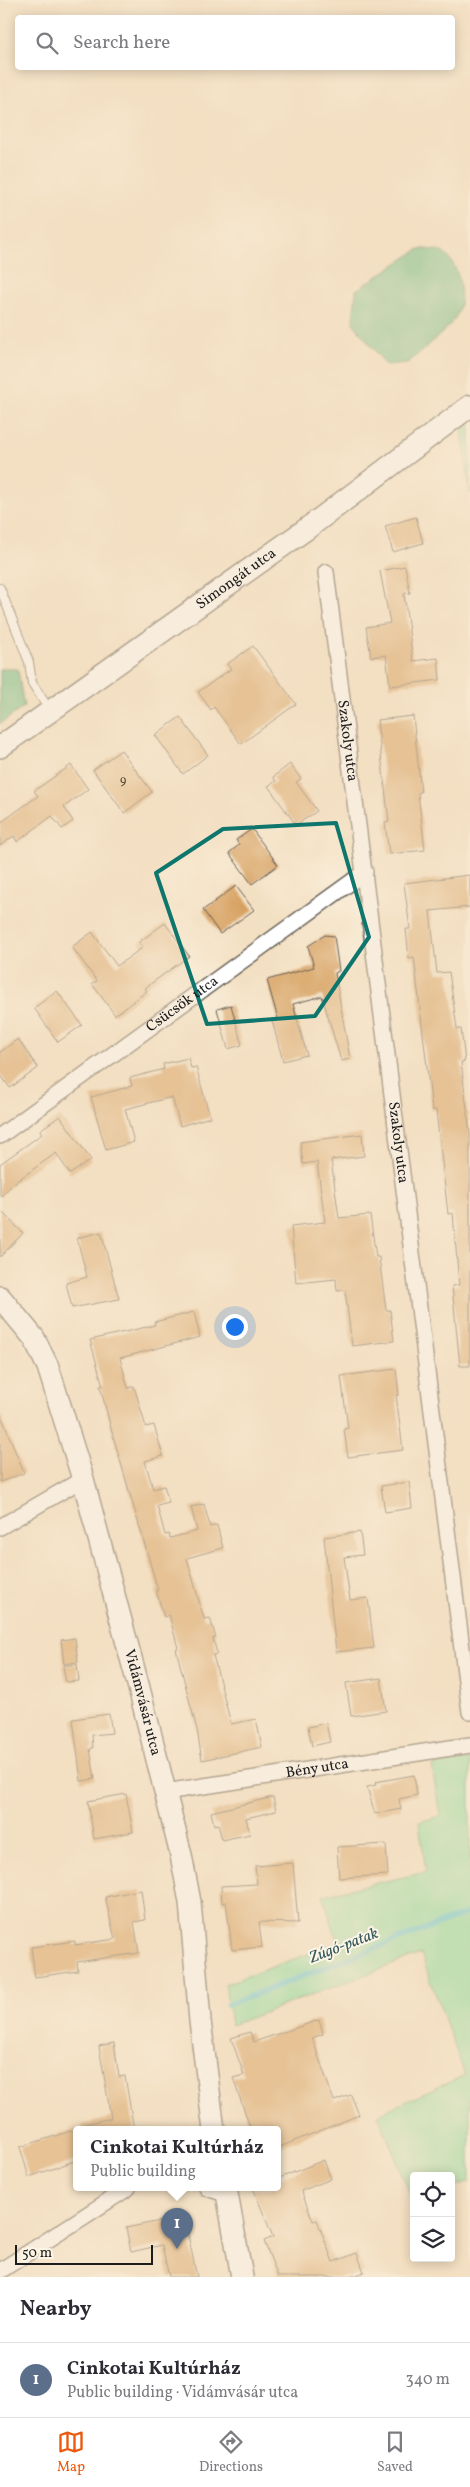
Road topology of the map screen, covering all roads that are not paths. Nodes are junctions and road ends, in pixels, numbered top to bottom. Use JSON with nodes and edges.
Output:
{"nodes":[{"id":1,"x":470,"y":406,"type":"edge"},
{"id":2,"x":326,"y":572,"type":"dead end"},
{"id":3,"x":0,"y":588,"type":"edge"},
{"id":4,"x":50,"y":711,"type":"junction"},
{"id":5,"x":0,"y":747,"type":"edge"},
{"id":6,"x":365,"y":872,"type":"junction"},
{"id":7,"x":0,"y":1136,"type":"edge"},
{"id":8,"x":0,"y":1297,"type":"edge"},
{"id":9,"x":83,"y":1479,"type":"junction"},
{"id":10,"x":0,"y":1527,"type":"edge"},
{"id":11,"x":470,"y":1712,"type":"edge"},
{"id":12,"x":470,"y":1745,"type":"edge"},
{"id":13,"x":165,"y":1792,"type":"junction"},
{"id":14,"x":213,"y":2126,"type":"edge"},
{"id":15,"x":123,"y":2191,"type":"edge"},
{"id":16,"x":227,"y":2192,"type":"edge"},
{"id":17,"x":0,"y":2271,"type":"edge"},
{"id":18,"x":242,"y":2277,"type":"edge"}],
"edges":[{"from":1,"to":4,"type":"main road","name":"Simongát utca"},
{"from":2,"to":6,"type":"street","name":"Szakoly utca"},
{"from":3,"to":4,"type":"lane"},
{"from":4,"to":5,"type":"main road","name":"Simongát utca"},
{"from":6,"to":7,"type":"street","name":"Csücsök utca"},
{"from":6,"to":11,"type":"street","name":"Szakoly utca"},
{"from":8,"to":9,"type":"main road","name":"Vidámvásár utca"},
{"from":9,"to":10,"type":"street"},
{"from":9,"to":13,"type":"main road","name":"Vidámvásár utca"},
{"from":12,"to":13,"type":"street","name":"Bény utca"},
{"from":13,"to":14,"type":"main road","name":"Vidámvásár utca"},
{"from":15,"to":17,"type":"street"},
{"from":16,"to":18,"type":"main road"}]}
